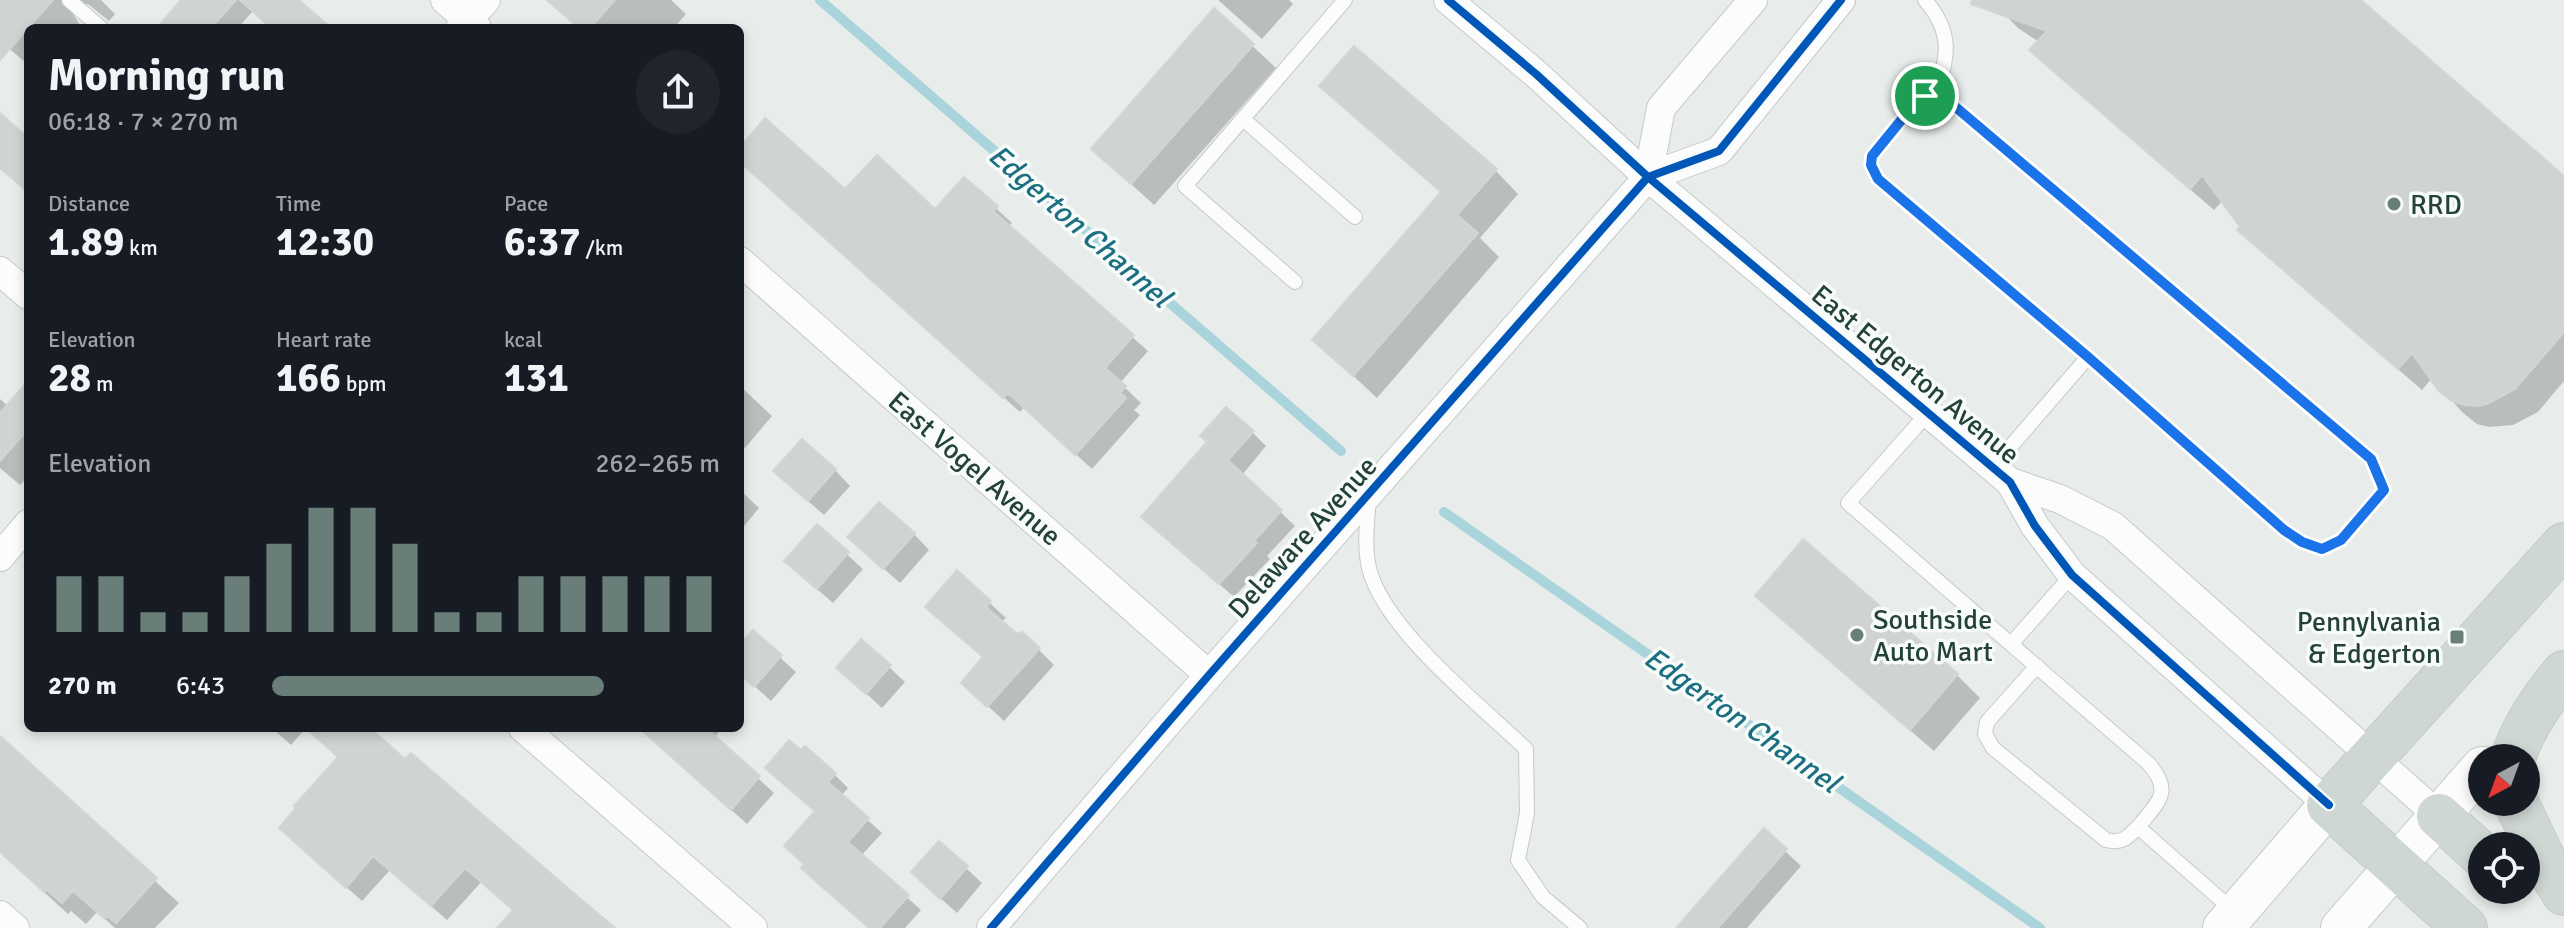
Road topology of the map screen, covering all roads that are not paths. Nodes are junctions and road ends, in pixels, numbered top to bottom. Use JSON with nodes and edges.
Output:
{"nodes":[{"id":1,"x":69,"y":0,"type":"edge"},
{"id":2,"x":445,"y":0,"type":"edge"},
{"id":3,"x":1345,"y":0,"type":"edge"},
{"id":4,"x":1448,"y":0,"type":"edge"},
{"id":5,"x":1753,"y":0,"type":"edge"},
{"id":6,"x":1841,"y":0,"type":"edge"},
{"id":7,"x":1925,"y":0,"type":"edge"},
{"id":8,"x":472,"y":19,"type":"edge"},
{"id":9,"x":96,"y":24,"type":"edge"},
{"id":10,"x":1935,"y":98,"type":"junction"},
{"id":11,"x":1243,"y":119,"type":"junction"},
{"id":12,"x":1648,"y":177,"type":"junction"},
{"id":13,"x":1355,"y":217,"type":"dead end"},
{"id":14,"x":744,"y":265,"type":"edge"},
{"id":15,"x":0,"y":271,"type":"edge"},
{"id":16,"x":1295,"y":282,"type":"dead end"},
{"id":17,"x":24,"y":292,"type":"edge"},
{"id":18,"x":2088,"y":357,"type":"junction"},
{"id":19,"x":1928,"y":413,"type":"junction"},
{"id":20,"x":2002,"y":474,"type":"junction"},
{"id":21,"x":1370,"y":495,"type":"junction"},
{"id":22,"x":24,"y":529,"type":"edge"},
{"id":23,"x":2564,"y":545,"type":"edge"},
{"id":24,"x":0,"y":557,"type":"edge"},
{"id":25,"x":2072,"y":575,"type":"junction"},
{"id":26,"x":2012,"y":643,"type":"junction"},
{"id":27,"x":2037,"y":666,"type":"junction"},
{"id":28,"x":1209,"y":675,"type":"junction"},
{"id":29,"x":2557,"y":682,"type":"edge"},
{"id":30,"x":528,"y":732,"type":"edge"},
{"id":31,"x":2502,"y":744,"type":"edge"},
{"id":32,"x":2518,"y":744,"type":"edge"},
{"id":33,"x":2373,"y":757,"type":"junction"},
{"id":34,"x":2468,"y":783,"type":"edge"},
{"id":35,"x":2329,"y":805,"type":"junction"},
{"id":36,"x":2439,"y":816,"type":"junction"},
{"id":37,"x":2523,"y":816,"type":"edge"},
{"id":38,"x":2138,"y":827,"type":"junction"},
{"id":39,"x":2468,"y":842,"type":"edge"},
{"id":40,"x":2396,"y":865,"type":"junction"},
{"id":41,"x":2564,"y":893,"type":"edge"},
{"id":42,"x":2540,"y":896,"type":"edge"},
{"id":43,"x":2564,"y":912,"type":"edge"},
{"id":44,"x":0,"y":915,"type":"edge"},
{"id":45,"x":2229,"y":920,"type":"edge"},
{"id":46,"x":15,"y":928,"type":"edge"},
{"id":47,"x":753,"y":928,"type":"edge"},
{"id":48,"x":991,"y":928,"type":"edge"},
{"id":49,"x":1580,"y":928,"type":"edge"},
{"id":50,"x":2341,"y":928,"type":"edge"},
{"id":51,"x":2465,"y":928,"type":"edge"}],
"edges":[{"from":1,"to":9,"type":"lane"},
{"from":2,"to":8,"type":"street"},
{"from":3,"to":11,"type":"lane"},
{"from":4,"to":12,"type":"street","name":"East Edgerton Avenue"},
{"from":5,"to":12,"type":"street"},
{"from":6,"to":12,"type":"street"},
{"from":7,"to":10,"type":"lane"},
{"from":10,"to":18,"type":"lane"},
{"from":10,"to":18,"type":"lane"},
{"from":11,"to":13,"type":"lane"},
{"from":11,"to":16,"type":"lane"},
{"from":12,"to":19,"type":"street","name":"East Edgerton Avenue"},
{"from":12,"to":21,"type":"street","name":"Delaware Avenue"},
{"from":14,"to":28,"type":"street","name":"East Vogel Avenue"},
{"from":15,"to":17,"type":"street"},
{"from":18,"to":20,"type":"lane"},
{"from":19,"to":20,"type":"street","name":"East Edgerton Avenue"},
{"from":19,"to":26,"type":"lane"},
{"from":20,"to":25,"type":"street","name":"East Edgerton Avenue"},
{"from":20,"to":33,"type":"street","name":"East Edgerton Avenue"},
{"from":21,"to":28,"type":"street","name":"Delaware Avenue"},
{"from":21,"to":49,"type":"lane"},
{"from":22,"to":24,"type":"street"},
{"from":23,"to":33,"type":"main road"},
{"from":25,"to":26,"type":"lane"},
{"from":25,"to":35,"type":"street","name":"East Edgerton Avenue"},
{"from":26,"to":27,"type":"lane"},
{"from":27,"to":38,"type":"lane"},
{"from":27,"to":38,"type":"lane"},
{"from":28,"to":48,"type":"street","name":"Delaware Avenue"},
{"from":29,"to":31,"type":"main road"},
{"from":29,"to":32,"type":"main road"},
{"from":30,"to":47,"type":"street"},
{"from":33,"to":35,"type":"main road"},
{"from":33,"to":36,"type":"street","name":"East Edgerton Avenue"},
{"from":34,"to":36,"type":"main road"},
{"from":35,"to":40,"type":"main road"},
{"from":35,"to":45,"type":"main road"},
{"from":36,"to":39,"type":"main road"},
{"from":36,"to":40,"type":"main road"},
{"from":37,"to":41,"type":"main road"},
{"from":38,"to":45,"type":"lane"},
{"from":40,"to":50,"type":"main road"},
{"from":40,"to":51,"type":"main road"},
{"from":42,"to":43,"type":"main road"},
{"from":44,"to":46,"type":"street"}]}
